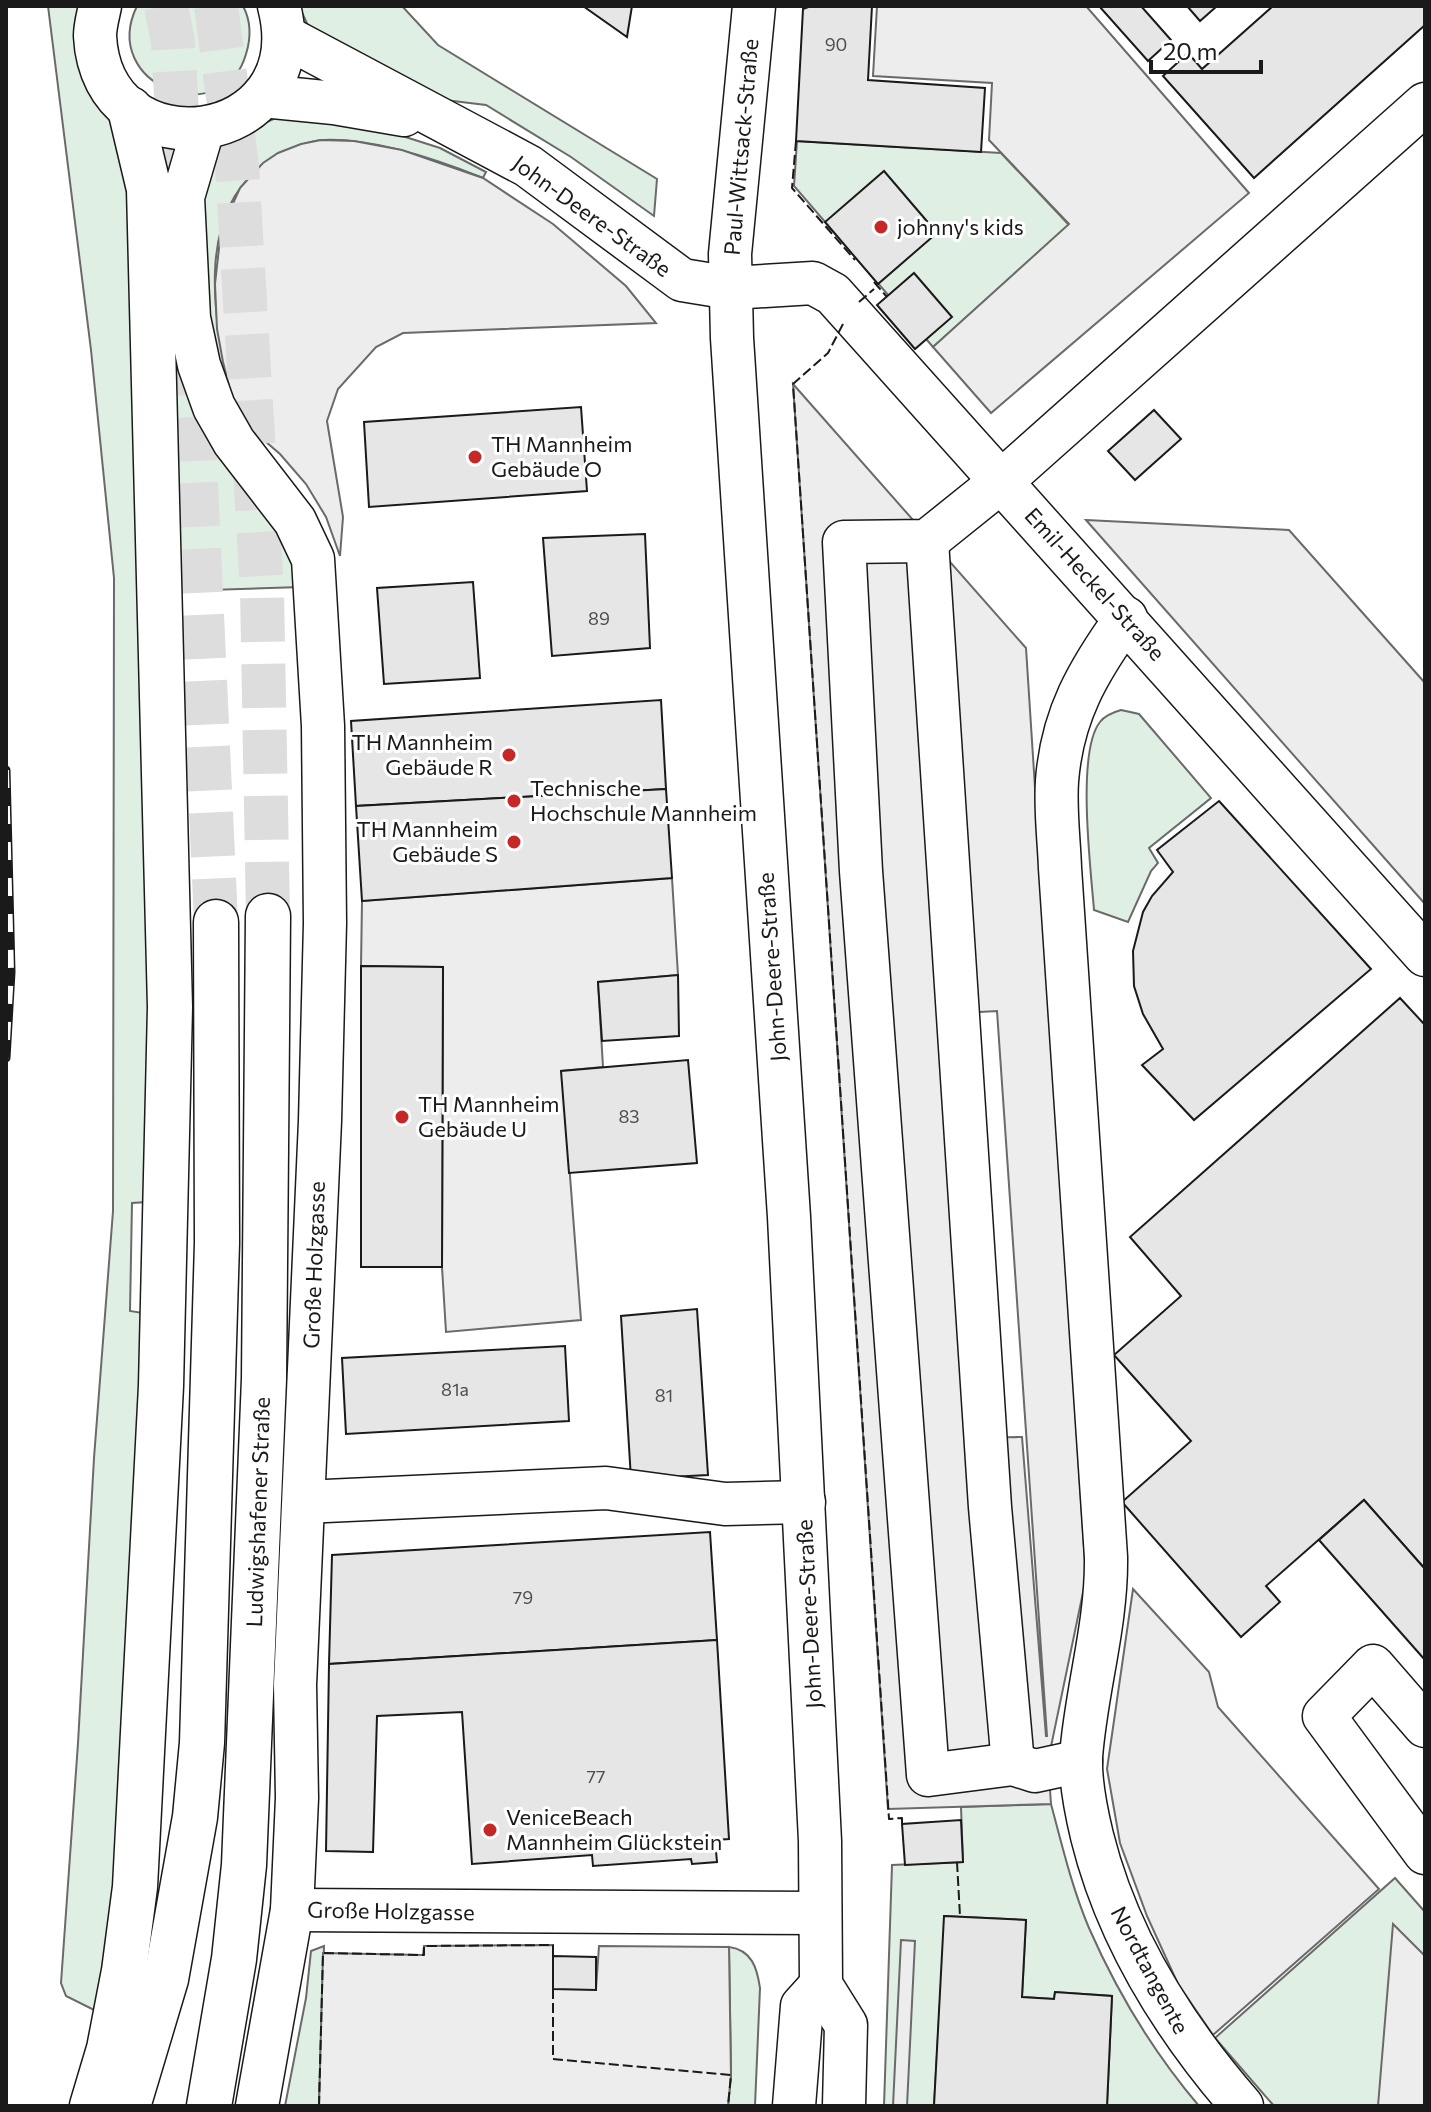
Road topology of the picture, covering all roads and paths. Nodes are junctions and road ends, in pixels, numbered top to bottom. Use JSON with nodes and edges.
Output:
{"nodes":[{"id":1,"x":100,"y":6,"type":"edge"},
{"id":2,"x":754,"y":6,"type":"edge"},
{"id":3,"x":281,"y":21,"type":"edge"},
{"id":4,"x":263,"y":96,"type":"junction"},
{"id":5,"x":1425,"y":104,"type":"edge"},
{"id":6,"x":130,"y":109,"type":"junction"},
{"id":7,"x":441,"y":121,"type":"junction"},
{"id":8,"x":203,"y":129,"type":"junction"},
{"id":9,"x":731,"y":288,"type":"junction"},
{"id":10,"x":1003,"y":480,"type":"junction"},
{"id":11,"x":927,"y":541,"type":"junction"},
{"id":12,"x":1126,"y":618,"type":"junction"},
{"id":13,"x":268,"y":916,"type":"tunnel mouth"},
{"id":14,"x":216,"y":922,"type":"tunnel mouth"},
{"id":15,"x":1425,"y":955,"type":"edge"},
{"id":16,"x":304,"y":1502,"type":"junction"},
{"id":17,"x":804,"y":1502,"type":"junction"},
{"id":18,"x":1425,"y":1726,"type":"edge"},
{"id":19,"x":1081,"y":1761,"type":"junction"},
{"id":20,"x":1013,"y":1764,"type":"junction"},
{"id":21,"x":1425,"y":1853,"type":"edge"},
{"id":22,"x":292,"y":1910,"type":"junction"},
{"id":23,"x":820,"y":1913,"type":"junction"},
{"id":24,"x":821,"y":1985,"type":"junction"},
{"id":25,"x":92,"y":2106,"type":"edge"},
{"id":26,"x":128,"y":2106,"type":"edge"},
{"id":27,"x":209,"y":2106,"type":"edge"},
{"id":28,"x":257,"y":2106,"type":"edge"},
{"id":29,"x":794,"y":2106,"type":"edge"},
{"id":30,"x":844,"y":2106,"type":"edge"},
{"id":31,"x":1242,"y":2106,"type":"edge"}],
"edges":[{"from":1,"to":6,"type":"street"},
{"from":2,"to":9,"type":"street","name":"Paul-Wittsack-Straße"},
{"from":3,"to":4,"type":"street"},
{"from":3,"to":7,"type":"street","name":"John-Deere-Straße"},
{"from":4,"to":7,"type":"street","name":"John-Deere-Straße"},
{"from":4,"to":8,"type":"street"},
{"from":5,"to":10,"type":"street"},
{"from":6,"to":8,"type":"street"},
{"from":6,"to":25,"type":"main road"},
{"from":7,"to":9,"type":"street","name":"John-Deere-Straße"},
{"from":8,"to":16,"type":"street","name":"Große Holzgasse"},
{"from":9,"to":10,"type":"street","name":"Emil-Heckel-Straße"},
{"from":9,"to":17,"type":"street","name":"John-Deere-Straße"},
{"from":10,"to":11,"type":"street"},
{"from":10,"to":12,"type":"street","name":"Emil-Heckel-Straße"},
{"from":11,"to":20,"type":"street"},
{"from":11,"to":20,"type":"street"},
{"from":12,"to":15,"type":"street","name":"Emil-Heckel-Straße"},
{"from":12,"to":19,"type":"street","name":"Nordtangente"},
{"from":13,"to":27,"type":"main road","name":"Ludwigshafener Straße"},
{"from":14,"to":26,"type":"main road"},
{"from":16,"to":17,"type":"street"},
{"from":16,"to":22,"type":"street","name":"Große Holzgasse"},
{"from":17,"to":23,"type":"street","name":"John-Deere-Straße"},
{"from":18,"to":21,"type":"street"},
{"from":19,"to":20,"type":"street"},
{"from":19,"to":31,"type":"street","name":"Nordtangente"},
{"from":22,"to":23,"type":"street","name":"Große Holzgasse"},
{"from":22,"to":28,"type":"street"},
{"from":23,"to":24,"type":"street","name":"John-Deere-Straße"},
{"from":24,"to":29,"type":"street"},
{"from":24,"to":30,"type":"street"}]}
